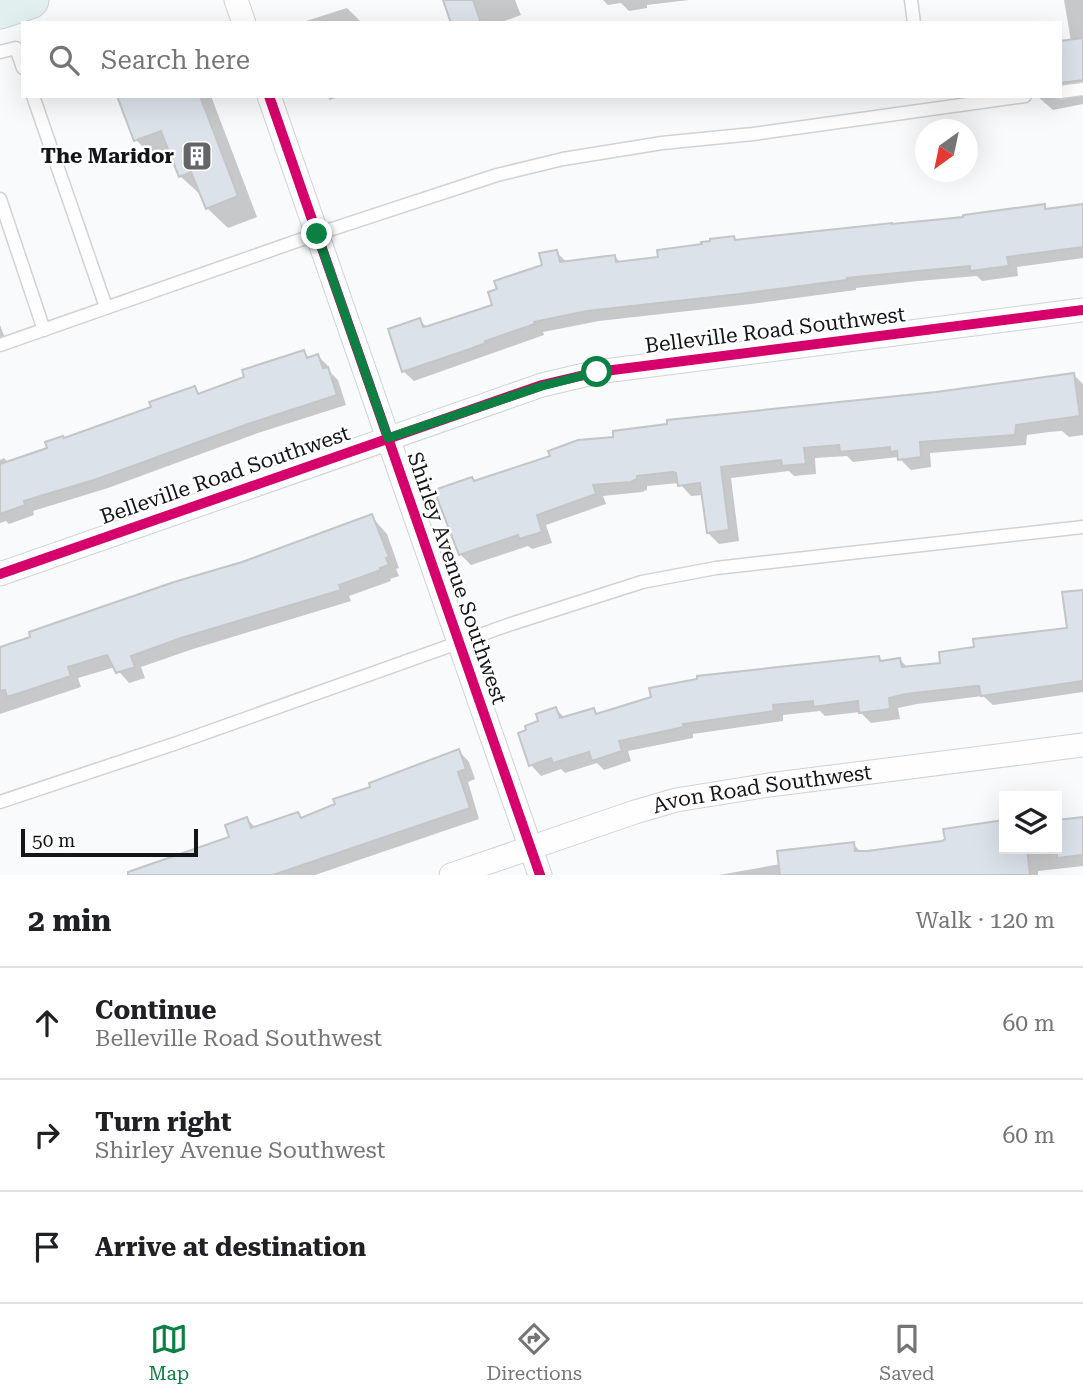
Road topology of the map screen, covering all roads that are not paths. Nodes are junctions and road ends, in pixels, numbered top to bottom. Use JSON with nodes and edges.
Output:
{"nodes":[{"id":1,"x":30,"y":0,"type":"edge"},
{"id":2,"x":236,"y":0,"type":"edge"},
{"id":3,"x":911,"y":0,"type":"edge"},
{"id":4,"x":0,"y":10,"type":"edge"},
{"id":5,"x":243,"y":21,"type":"edge"},
{"id":6,"x":914,"y":21,"type":"edge"},
{"id":7,"x":0,"y":52,"type":"edge"},
{"id":8,"x":21,"y":62,"type":"edge"},
{"id":9,"x":1083,"y":89,"type":"edge"},
{"id":10,"x":1062,"y":92,"type":"edge"},
{"id":11,"x":34,"y":98,"type":"edge"},
{"id":12,"x":270,"y":98,"type":"edge"},
{"id":13,"x":996,"y":98,"type":"edge"},
{"id":14,"x":922,"y":103,"type":"edge"},
{"id":15,"x":0,"y":199,"type":"edge"},
{"id":16,"x":317,"y":234,"type":"junction"},
{"id":17,"x":106,"y":307,"type":"junction"},
{"id":18,"x":1083,"y":310,"type":"edge"},
{"id":19,"x":44,"y":330,"type":"junction"},
{"id":20,"x":0,"y":345,"type":"edge"},
{"id":21,"x":388,"y":438,"type":"junction"},
{"id":22,"x":1083,"y":527,"type":"edge"},
{"id":23,"x":0,"y":574,"type":"edge"},
{"id":24,"x":460,"y":643,"type":"junction"},
{"id":25,"x":1083,"y":745,"type":"edge"},
{"id":26,"x":0,"y":802,"type":"edge"},
{"id":27,"x":530,"y":848,"type":"junction"},
{"id":28,"x":451,"y":875,"type":"edge"},
{"id":29,"x":540,"y":875,"type":"edge"}],
"edges":[{"from":1,"to":4,"type":"main road"},
{"from":2,"to":5,"type":"street"},
{"from":3,"to":6,"type":"lane"},
{"from":7,"to":8,"type":"lane"},
{"from":9,"to":10,"type":"lane"},
{"from":11,"to":17,"type":"lane"},
{"from":12,"to":16,"type":"street","name":"Shirley Avenue Southwest"},
{"from":13,"to":14,"type":"lane"},
{"from":14,"to":16,"type":"lane"},
{"from":15,"to":19,"type":"lane"},
{"from":16,"to":17,"type":"lane"},
{"from":16,"to":21,"type":"street","name":"Shirley Avenue Southwest"},
{"from":17,"to":19,"type":"lane"},
{"from":18,"to":21,"type":"street","name":"Belleville Road Southwest"},
{"from":19,"to":20,"type":"lane"},
{"from":21,"to":23,"type":"street","name":"Belleville Road Southwest"},
{"from":21,"to":24,"type":"street","name":"Shirley Avenue Southwest"},
{"from":22,"to":24,"type":"lane"},
{"from":24,"to":26,"type":"lane"},
{"from":24,"to":27,"type":"street","name":"Shirley Avenue Southwest"},
{"from":25,"to":27,"type":"street","name":"Avon Road Southwest"},
{"from":27,"to":28,"type":"street","name":"Avon Road Southwest"},
{"from":27,"to":29,"type":"street","name":"Shirley Avenue Southwest"}]}
